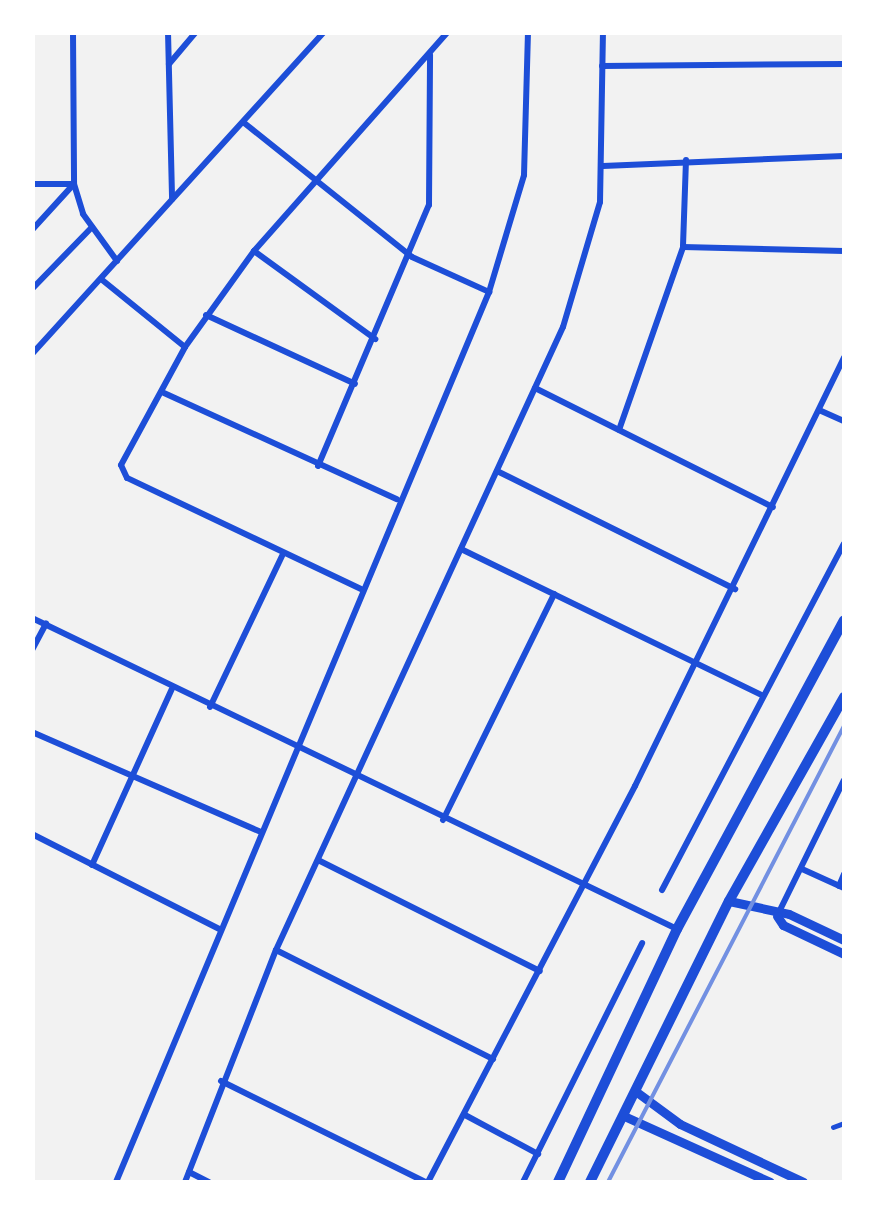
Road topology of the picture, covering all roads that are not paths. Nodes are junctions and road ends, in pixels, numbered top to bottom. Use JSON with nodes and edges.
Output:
{"nodes":[{"id":1,"x":73,"y":32,"type":"edge"},
{"id":2,"x":168,"y":32,"type":"edge"},
{"id":3,"x":196,"y":32,"type":"edge"},
{"id":4,"x":324,"y":32,"type":"edge"},
{"id":5,"x":448,"y":32,"type":"edge"},
{"id":6,"x":528,"y":32,"type":"edge"},
{"id":7,"x":603,"y":32,"type":"edge"},
{"id":8,"x":430,"y":54,"type":"junction"},
{"id":9,"x":168,"y":64,"type":"junction"},
{"id":10,"x":844,"y":64,"type":"edge"},
{"id":11,"x":602,"y":66,"type":"junction"},
{"id":12,"x":242,"y":122,"type":"junction"},
{"id":13,"x":844,"y":156,"type":"edge"},
{"id":14,"x":686,"y":160,"type":"junction"},
{"id":15,"x":603,"y":166,"type":"junction"},
{"id":16,"x":312,"y":183,"type":"junction"},
{"id":17,"x":32,"y":184,"type":"edge"},
{"id":18,"x":74,"y":184,"type":"junction"},
{"id":19,"x":172,"y":200,"type":"junction"},
{"id":20,"x":92,"y":226,"type":"junction"},
{"id":21,"x":32,"y":230,"type":"edge"},
{"id":22,"x":683,"y":247,"type":"junction"},
{"id":23,"x":254,"y":252,"type":"junction"},
{"id":24,"x":844,"y":252,"type":"edge"},
{"id":25,"x":412,"y":256,"type":"junction"},
{"id":26,"x":117,"y":261,"type":"junction"},
{"id":27,"x":101,"y":279,"type":"junction"},
{"id":28,"x":32,"y":289,"type":"edge"},
{"id":29,"x":489,"y":292,"type":"junction"},
{"id":30,"x":206,"y":315,"type":"junction"},
{"id":31,"x":375,"y":339,"type":"junction"},
{"id":32,"x":185,"y":347,"type":"junction"},
{"id":33,"x":32,"y":354,"type":"edge"},
{"id":34,"x":844,"y":357,"type":"edge"},
{"id":35,"x":355,"y":384,"type":"junction"},
{"id":36,"x":535,"y":388,"type":"junction"},
{"id":37,"x":164,"y":393,"type":"junction"},
{"id":38,"x":820,"y":410,"type":"junction"},
{"id":39,"x":844,"y":420,"type":"edge"},
{"id":40,"x":619,"y":430,"type":"junction"},
{"id":41,"x":318,"y":466,"type":"junction"},
{"id":42,"x":497,"y":471,"type":"junction"},
{"id":43,"x":397,"y":499,"type":"junction"},
{"id":44,"x":773,"y":508,"type":"junction"},
{"id":45,"x":844,"y":544,"type":"edge"},
{"id":46,"x":461,"y":548,"type":"junction"},
{"id":47,"x":283,"y":554,"type":"junction"},
{"id":48,"x":361,"y":589,"type":"junction"},
{"id":49,"x":734,"y":589,"type":"junction"},
{"id":50,"x":554,"y":594,"type":"junction"},
{"id":51,"x":32,"y":618,"type":"edge"},
{"id":52,"x":844,"y":620,"type":"edge"},
{"id":53,"x":46,"y":624,"type":"junction"},
{"id":54,"x":32,"y":650,"type":"edge"},
{"id":55,"x":696,"y":664,"type":"junction"},
{"id":56,"x":172,"y":689,"type":"junction"},
{"id":57,"x":762,"y":695,"type":"junction"},
{"id":58,"x":844,"y":696,"type":"edge"},
{"id":59,"x":210,"y":707,"type":"junction"},
{"id":60,"x":32,"y":732,"type":"edge"},
{"id":61,"x":295,"y":748,"type":"junction"},
{"id":62,"x":130,"y":774,"type":"junction"},
{"id":63,"x":354,"y":777,"type":"junction"},
{"id":64,"x":844,"y":780,"type":"edge"},
{"id":65,"x":833,"y":804,"type":"junction"},
{"id":66,"x":844,"y":810,"type":"edge"},
{"id":67,"x":444,"y":820,"type":"junction"},
{"id":68,"x":259,"y":831,"type":"junction"},
{"id":69,"x":32,"y":834,"type":"edge"},
{"id":70,"x":318,"y":860,"type":"junction"},
{"id":71,"x":92,"y":865,"type":"junction"},
{"id":72,"x":802,"y":869,"type":"junction"},
{"id":73,"x":844,"y":874,"type":"edge"},
{"id":74,"x":584,"y":886,"type":"junction"},
{"id":75,"x":842,"y":887,"type":"edge"},
{"id":76,"x":662,"y":890,"type":"dead end"},
{"id":77,"x":729,"y":901,"type":"junction"},
{"id":78,"x":777,"y":916,"type":"junction"},
{"id":79,"x":219,"y":929,"type":"junction"},
{"id":80,"x":678,"y":929,"type":"junction"},
{"id":81,"x":844,"y":940,"type":"edge"},
{"id":82,"x":642,"y":943,"type":"dead end"},
{"id":83,"x":276,"y":950,"type":"junction"},
{"id":84,"x":844,"y":954,"type":"edge"},
{"id":85,"x":540,"y":971,"type":"junction"},
{"id":86,"x":493,"y":1059,"type":"junction"},
{"id":87,"x":221,"y":1081,"type":"junction"},
{"id":88,"x":638,"y":1093,"type":"junction"},
{"id":89,"x":465,"y":1115,"type":"junction"},
{"id":90,"x":624,"y":1116,"type":"junction"},
{"id":91,"x":844,"y":1123,"type":"edge"},
{"id":92,"x":680,"y":1124,"type":"junction"},
{"id":93,"x":833,"y":1127,"type":"dead end"},
{"id":94,"x":674,"y":1137,"type":"junction"},
{"id":95,"x":538,"y":1154,"type":"junction"},
{"id":96,"x":189,"y":1172,"type":"junction"},
{"id":97,"x":116,"y":1182,"type":"edge"},
{"id":98,"x":185,"y":1182,"type":"edge"},
{"id":99,"x":209,"y":1182,"type":"edge"},
{"id":100,"x":427,"y":1182,"type":"edge"},
{"id":101,"x":523,"y":1182,"type":"edge"},
{"id":102,"x":558,"y":1182,"type":"edge"},
{"id":103,"x":590,"y":1182,"type":"edge"},
{"id":104,"x":770,"y":1182,"type":"edge"},
{"id":105,"x":803,"y":1182,"type":"edge"}],
"edges":[{"from":1,"to":18,"type":"street"},
{"from":2,"to":9,"type":"street"},
{"from":3,"to":9,"type":"street"},
{"from":4,"to":12,"type":"street"},
{"from":5,"to":8,"type":"street"},
{"from":6,"to":29,"type":"street"},
{"from":7,"to":11,"type":"street"},
{"from":8,"to":16,"type":"street"},
{"from":8,"to":25,"type":"street"},
{"from":9,"to":19,"type":"street"},
{"from":10,"to":11,"type":"street"},
{"from":11,"to":15,"type":"street"},
{"from":12,"to":16,"type":"street"},
{"from":12,"to":19,"type":"street"},
{"from":13,"to":14,"type":"street"},
{"from":14,"to":15,"type":"street"},
{"from":14,"to":22,"type":"street"},
{"from":15,"to":36,"type":"street"},
{"from":16,"to":23,"type":"street"},
{"from":16,"to":25,"type":"street"},
{"from":17,"to":18,"type":"street"},
{"from":18,"to":20,"type":"street"},
{"from":18,"to":21,"type":"street"},
{"from":19,"to":26,"type":"street"},
{"from":20,"to":26,"type":"street"},
{"from":20,"to":28,"type":"street"},
{"from":22,"to":24,"type":"street"},
{"from":22,"to":40,"type":"street"},
{"from":23,"to":30,"type":"street"},
{"from":23,"to":31,"type":"street"},
{"from":25,"to":29,"type":"street"},
{"from":25,"to":31,"type":"street"},
{"from":26,"to":27,"type":"street"},
{"from":27,"to":32,"type":"street"},
{"from":27,"to":33,"type":"street"},
{"from":29,"to":43,"type":"street"},
{"from":30,"to":32,"type":"street"},
{"from":30,"to":35,"type":"street"},
{"from":31,"to":35,"type":"street"},
{"from":32,"to":37,"type":"street"},
{"from":34,"to":38,"type":"street"},
{"from":35,"to":41,"type":"street"},
{"from":36,"to":40,"type":"street"},
{"from":36,"to":42,"type":"street"},
{"from":37,"to":41,"type":"street"},
{"from":37,"to":47,"type":"street"},
{"from":38,"to":39,"type":"street"},
{"from":38,"to":44,"type":"street"},
{"from":40,"to":44,"type":"street"},
{"from":41,"to":43,"type":"street"},
{"from":42,"to":46,"type":"street"},
{"from":42,"to":49,"type":"street"},
{"from":43,"to":48,"type":"street"},
{"from":44,"to":49,"type":"street"},
{"from":45,"to":57,"type":"street"},
{"from":46,"to":50,"type":"street"},
{"from":46,"to":63,"type":"street"},
{"from":47,"to":48,"type":"street"},
{"from":47,"to":59,"type":"street"},
{"from":48,"to":61,"type":"street"},
{"from":49,"to":55,"type":"street"},
{"from":50,"to":55,"type":"street"},
{"from":50,"to":67,"type":"street"},
{"from":51,"to":53,"type":"street"},
{"from":52,"to":80,"type":"main road"},
{"from":53,"to":54,"type":"street"},
{"from":53,"to":56,"type":"street"},
{"from":55,"to":57,"type":"street"},
{"from":55,"to":74,"type":"street"},
{"from":56,"to":59,"type":"street"},
{"from":56,"to":62,"type":"street"},
{"from":57,"to":76,"type":"street"},
{"from":58,"to":77,"type":"main road"},
{"from":59,"to":61,"type":"street"},
{"from":60,"to":62,"type":"street"},
{"from":61,"to":63,"type":"street"},
{"from":61,"to":68,"type":"street"},
{"from":62,"to":68,"type":"street"},
{"from":62,"to":71,"type":"street"},
{"from":63,"to":67,"type":"street"},
{"from":63,"to":70,"type":"street"},
{"from":64,"to":65,"type":"street"},
{"from":65,"to":66,"type":"street"},
{"from":65,"to":72,"type":"street"},
{"from":67,"to":74,"type":"street"},
{"from":68,"to":79,"type":"street"},
{"from":69,"to":71,"type":"street"},
{"from":70,"to":83,"type":"street"},
{"from":70,"to":85,"type":"street"},
{"from":71,"to":79,"type":"street"},
{"from":72,"to":75,"type":"street"},
{"from":72,"to":78,"type":"street"},
{"from":73,"to":75,"type":"street"},
{"from":74,"to":80,"type":"street"},
{"from":74,"to":85,"type":"street"},
{"from":77,"to":78,"type":"street"},
{"from":77,"to":88,"type":"main road"},
{"from":78,"to":81,"type":"street"},
{"from":78,"to":84,"type":"street"},
{"from":79,"to":97,"type":"street"},
{"from":80,"to":102,"type":"main road"},
{"from":82,"to":95,"type":"street"},
{"from":83,"to":86,"type":"street"},
{"from":83,"to":87,"type":"street"},
{"from":85,"to":86,"type":"street"},
{"from":86,"to":89,"type":"street"},
{"from":87,"to":96,"type":"street"},
{"from":87,"to":100,"type":"street"},
{"from":88,"to":90,"type":"main road"},
{"from":88,"to":92,"type":"street"},
{"from":89,"to":95,"type":"street"},
{"from":89,"to":100,"type":"street"},
{"from":90,"to":94,"type":"street"},
{"from":90,"to":103,"type":"main road"},
{"from":91,"to":93,"type":"street"},
{"from":92,"to":94,"type":"street"},
{"from":92,"to":105,"type":"street"},
{"from":94,"to":104,"type":"street"},
{"from":95,"to":101,"type":"street"},
{"from":96,"to":98,"type":"street"},
{"from":96,"to":99,"type":"street"}]}
